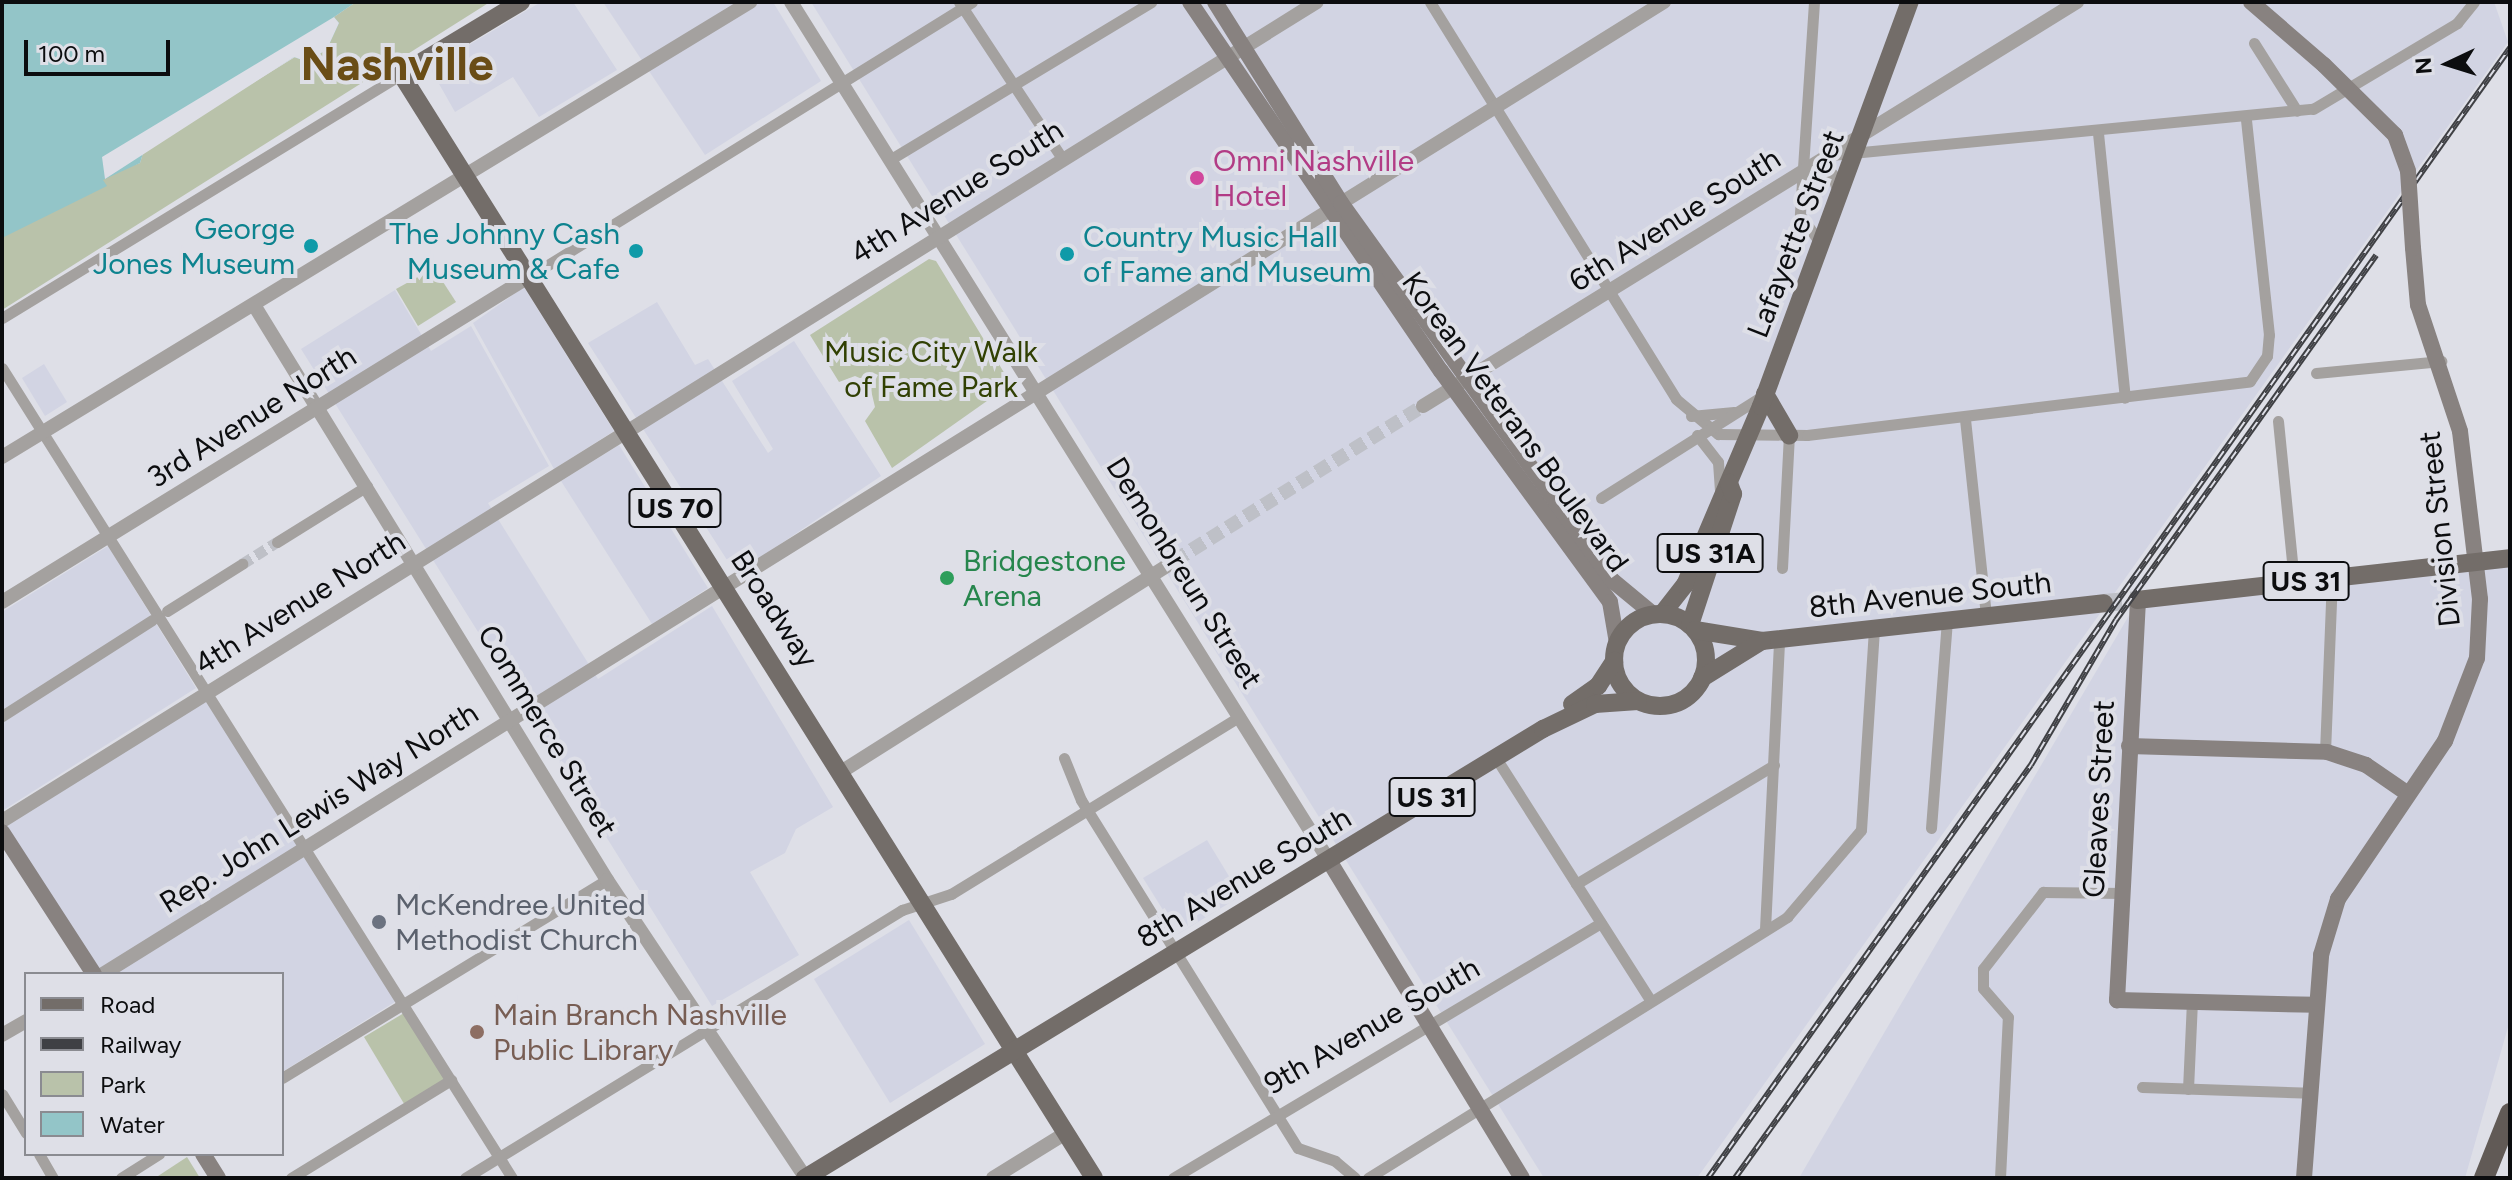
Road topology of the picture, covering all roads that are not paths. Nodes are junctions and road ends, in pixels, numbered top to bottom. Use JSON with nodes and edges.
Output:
{"nodes":[{"id":1,"x":521,"y":2,"type":"edge"},
{"id":2,"x":750,"y":2,"type":"edge"},
{"id":3,"x":791,"y":2,"type":"edge"},
{"id":4,"x":1151,"y":2,"type":"edge"},
{"id":5,"x":1190,"y":2,"type":"edge"},
{"id":6,"x":1215,"y":2,"type":"edge"},
{"id":7,"x":1317,"y":2,"type":"edge"},
{"id":8,"x":1430,"y":2,"type":"edge"},
{"id":9,"x":1664,"y":2,"type":"edge"},
{"id":10,"x":1814,"y":2,"type":"edge"},
{"id":11,"x":1910,"y":2,"type":"edge"},
{"id":12,"x":2077,"y":2,"type":"edge"},
{"id":13,"x":2251,"y":2,"type":"edge"},
{"id":14,"x":2474,"y":2,"type":"edge"},
{"id":15,"x":965,"y":4,"type":"edge"},
{"id":16,"x":2254,"y":43,"type":"dead end"},
{"id":17,"x":1241,"y":47,"type":"junction"},
{"id":18,"x":1224,"y":57,"type":"junction"},
{"id":19,"x":401,"y":74,"type":"junction"},
{"id":20,"x":842,"y":82,"type":"junction"},
{"id":21,"x":1017,"y":83,"type":"junction"},
{"id":22,"x":1495,"y":107,"type":"junction"},
{"id":23,"x":2297,"y":111,"type":"junction"},
{"id":24,"x":2246,"y":118,"type":"junction"},
{"id":25,"x":1865,"y":133,"type":"junction"},
{"id":26,"x":2098,"y":133,"type":"junction"},
{"id":27,"x":1831,"y":155,"type":"junction"},
{"id":28,"x":1062,"y":158,"type":"junction"},
{"id":29,"x":1856,"y":158,"type":"junction"},
{"id":30,"x":891,"y":159,"type":"junction"},
{"id":31,"x":1807,"y":170,"type":"junction"},
{"id":32,"x":467,"y":176,"type":"junction"},
{"id":33,"x":1840,"y":200,"type":"junction"},
{"id":34,"x":1335,"y":207,"type":"junction"},
{"id":35,"x":939,"y":234,"type":"junction"},
{"id":36,"x":1823,"y":246,"type":"junction"},
{"id":37,"x":530,"y":276,"type":"junction"},
{"id":38,"x":1608,"y":292,"type":"junction"},
{"id":39,"x":254,"y":305,"type":"junction"},
{"id":40,"x":2,"y":318,"type":"edge"},
{"id":41,"x":2441,"y":361,"type":"junction"},
{"id":42,"x":2,"y":368,"type":"edge"},
{"id":43,"x":2316,"y":373,"type":"dead end"},
{"id":44,"x":1471,"y":377,"type":"junction"},
{"id":45,"x":1453,"y":388,"type":"junction"},
{"id":46,"x":1038,"y":391,"type":"junction"},
{"id":47,"x":1765,"y":394,"type":"junction"},
{"id":48,"x":2125,"y":398,"type":"junction"},
{"id":49,"x":317,"y":406,"type":"junction"},
{"id":50,"x":1423,"y":406,"type":"tunnel mouth"},
{"id":51,"x":1736,"y":412,"type":"junction"},
{"id":52,"x":1691,"y":416,"type":"junction"},
{"id":53,"x":1965,"y":419,"type":"junction"},
{"id":54,"x":2278,"y":421,"type":"dead end"},
{"id":55,"x":626,"y":429,"type":"junction"},
{"id":56,"x":1708,"y":431,"type":"junction"},
{"id":57,"x":41,"y":434,"type":"junction"},
{"id":58,"x":1749,"y":435,"type":"junction"},
{"id":59,"x":1789,"y":435,"type":"junction"},
{"id":60,"x":1698,"y":440,"type":"junction"},
{"id":61,"x":2,"y":457,"type":"edge"},
{"id":62,"x":367,"y":486,"type":"junction"},
{"id":63,"x":1724,"y":486,"type":"junction"},
{"id":64,"x":1601,"y":498,"type":"dead end"},
{"id":65,"x":108,"y":537,"type":"junction"},
{"id":66,"x":277,"y":542,"type":"tunnel mouth"},
{"id":67,"x":2510,"y":558,"type":"edge"},
{"id":68,"x":1174,"y":561,"type":"tunnel mouth"},
{"id":69,"x":2476,"y":561,"type":"junction"},
{"id":70,"x":414,"y":562,"type":"junction"},
{"id":71,"x":242,"y":564,"type":"tunnel mouth"},
{"id":72,"x":1782,"y":568,"type":"dead end"},
{"id":73,"x":1152,"y":574,"type":"junction"},
{"id":74,"x":2332,"y":578,"type":"junction"},
{"id":75,"x":2294,"y":582,"type":"junction"},
{"id":76,"x":725,"y":586,"type":"junction"},
{"id":77,"x":2137,"y":600,"type":"joint"},
{"id":78,"x":2,"y":602,"type":"edge"},
{"id":79,"x":2104,"y":603,"type":"tunnel mouth"},
{"id":80,"x":167,"y":611,"type":"dead end"},
{"id":81,"x":1658,"y":614,"type":"junction"},
{"id":82,"x":1986,"y":616,"type":"junction"},
{"id":83,"x":152,"y":620,"type":"dead end"},
{"id":84,"x":1947,"y":620,"type":"junction"},
{"id":85,"x":1693,"y":628,"type":"junction"},
{"id":86,"x":1874,"y":629,"type":"junction"},
{"id":87,"x":1771,"y":641,"type":"junction"},
{"id":88,"x":1615,"y":652,"type":"junction"},
{"id":89,"x":1702,"y":678,"type":"junction"},
{"id":90,"x":207,"y":692,"type":"junction"},
{"id":91,"x":1638,"y":701,"type":"junction"},
{"id":92,"x":2,"y":716,"type":"edge"},
{"id":93,"x":1240,"y":716,"type":"junction"},
{"id":94,"x":510,"y":720,"type":"junction"},
{"id":95,"x":1543,"y":729,"type":"junction"},
{"id":96,"x":2129,"y":746,"type":"junction"},
{"id":97,"x":2325,"y":752,"type":"junction"},
{"id":98,"x":1064,"y":758,"type":"dead end"},
{"id":99,"x":1496,"y":758,"type":"junction"},
{"id":100,"x":1774,"y":765,"type":"junction"},
{"id":101,"x":844,"y":770,"type":"junction"},
{"id":102,"x":2408,"y":794,"type":"junction"},
{"id":103,"x":1087,"y":811,"type":"junction"},
{"id":104,"x":2,"y":821,"type":"edge"},
{"id":105,"x":1931,"y":828,"type":"dead end"},
{"id":106,"x":2,"y":832,"type":"edge"},
{"id":107,"x":307,"y":846,"type":"junction"},
{"id":108,"x":1328,"y":859,"type":"junction"},
{"id":109,"x":607,"y":880,"type":"junction"},
{"id":110,"x":1576,"y":884,"type":"junction"},
{"id":111,"x":2122,"y":893,"type":"junction"},
{"id":112,"x":923,"y":904,"type":"junction"},
{"id":113,"x":1601,"y":923,"type":"junction"},
{"id":114,"x":1765,"y":929,"type":"junction"},
{"id":115,"x":1176,"y":952,"type":"junction"},
{"id":116,"x":93,"y":972,"type":"edge"},
{"id":117,"x":106,"y":972,"type":"edge"},
{"id":118,"x":1650,"y":1000,"type":"junction"},
{"id":119,"x":404,"y":1002,"type":"junction"},
{"id":120,"x":2192,"y":1002,"type":"junction"},
{"id":121,"x":2315,"y":1005,"type":"junction"},
{"id":122,"x":24,"y":1022,"type":"edge"},
{"id":123,"x":1430,"y":1026,"type":"junction"},
{"id":124,"x":705,"y":1030,"type":"junction"},
{"id":125,"x":2,"y":1035,"type":"edge"},
{"id":126,"x":1014,"y":1049,"type":"junction"},
{"id":127,"x":284,"y":1077,"type":"edge"},
{"id":128,"x":451,"y":1080,"type":"junction"},
{"id":129,"x":2142,"y":1087,"type":"dead end"},
{"id":130,"x":2188,"y":1089,"type":"junction"},
{"id":131,"x":2310,"y":1093,"type":"junction"},
{"id":132,"x":2,"y":1094,"type":"edge"},
{"id":133,"x":1479,"y":1108,"type":"junction"},
{"id":134,"x":2510,"y":1113,"type":"edge"},
{"id":135,"x":1276,"y":1114,"type":"junction"},
{"id":136,"x":24,"y":1130,"type":"edge"},
{"id":137,"x":1066,"y":1133,"type":"junction"},
{"id":138,"x":40,"y":1156,"type":"edge"},
{"id":139,"x":156,"y":1156,"type":"edge"},
{"id":140,"x":204,"y":1156,"type":"edge"},
{"id":141,"x":499,"y":1157,"type":"junction"},
{"id":142,"x":1519,"y":1174,"type":"edge"},
{"id":143,"x":53,"y":1178,"type":"edge"},
{"id":144,"x":121,"y":1178,"type":"edge"},
{"id":145,"x":218,"y":1178,"type":"edge"},
{"id":146,"x":291,"y":1178,"type":"edge"},
{"id":147,"x":465,"y":1178,"type":"edge"},
{"id":148,"x":512,"y":1178,"type":"edge"},
{"id":149,"x":806,"y":1178,"type":"edge"},
{"id":150,"x":993,"y":1178,"type":"edge"},
{"id":151,"x":1094,"y":1178,"type":"edge"},
{"id":152,"x":1173,"y":1178,"type":"edge"},
{"id":153,"x":1355,"y":1178,"type":"edge"},
{"id":154,"x":1368,"y":1178,"type":"edge"},
{"id":155,"x":2000,"y":1178,"type":"edge"},
{"id":156,"x":2304,"y":1178,"type":"edge"},
{"id":157,"x":2484,"y":1178,"type":"edge"}],
"edges":[{"from":1,"to":19,"type":"main road"},
{"from":2,"to":32,"type":"street"},
{"from":3,"to":20,"type":"street","name":"Demonbreun Street"},
{"from":4,"to":21,"type":"street"},
{"from":5,"to":18,"type":"main road","name":"Korean Veterans Boulevard"},
{"from":6,"to":17,"type":"main road","name":"Korean Veterans Boulevard"},
{"from":7,"to":17,"type":"street","name":"4th Avenue South"},
{"from":8,"to":22,"type":"street"},
{"from":9,"to":22,"type":"street","name":"Rep. John Lewis Way North"},
{"from":10,"to":31,"type":"street"},
{"from":11,"to":25,"type":"main road","name":"Lafayette Street","number":"US 31A"},
{"from":12,"to":25,"type":"street","name":"6th Avenue South"},
{"from":13,"to":41,"type":"main road","name":"Division Street","bridge":true},
{"from":14,"to":23,"type":"street"},
{"from":15,"to":20,"type":"street"},
{"from":15,"to":21,"type":"street"},
{"from":16,"to":23,"type":"street"},
{"from":17,"to":18,"type":"street","name":"4th Avenue South"},
{"from":17,"to":34,"type":"main road","name":"Korean Veterans Boulevard"},
{"from":18,"to":28,"type":"street","name":"4th Avenue South"},
{"from":18,"to":34,"type":"main road","name":"Korean Veterans Boulevard"},
{"from":19,"to":32,"type":"main road","name":"Broadway","number":"US 70"},
{"from":19,"to":40,"type":"street"},
{"from":20,"to":30,"type":"street","name":"Demonbreun Street"},
{"from":20,"to":37,"type":"street"},
{"from":21,"to":28,"type":"street"},
{"from":21,"to":30,"type":"street"},
{"from":22,"to":34,"type":"street","name":"Rep. John Lewis Way North"},
{"from":22,"to":38,"type":"street"},
{"from":23,"to":24,"type":"street"},
{"from":24,"to":26,"type":"street"},
{"from":24,"to":48,"type":"street"},
{"from":25,"to":27,"type":"street","name":"6th Avenue South"},
{"from":25,"to":29,"type":"main road","name":"Lafayette Street","number":"US 31A"},
{"from":26,"to":29,"type":"street"},
{"from":26,"to":48,"type":"street"},
{"from":27,"to":29,"type":"street"},
{"from":27,"to":31,"type":"street","name":"6th Avenue South"},
{"from":28,"to":35,"type":"street","name":"4th Avenue South"},
{"from":29,"to":33,"type":"main road","name":"Lafayette Street","number":"US 31A"},
{"from":30,"to":35,"type":"street","name":"Demonbreun Street"},
{"from":31,"to":33,"type":"street"},
{"from":31,"to":36,"type":"street"},
{"from":31,"to":38,"type":"street","name":"6th Avenue South"},
{"from":32,"to":37,"type":"main road","name":"Broadway","number":"US 70"},
{"from":32,"to":39,"type":"street"},
{"from":33,"to":36,"type":"main road","name":"Lafayette Street","number":"US 31A"},
{"from":34,"to":44,"type":"main road","name":"Korean Veterans Boulevard"},
{"from":34,"to":45,"type":"main road","name":"Korean Veterans Boulevard"},
{"from":34,"to":46,"type":"street","name":"Rep. John Lewis Way North"},
{"from":35,"to":46,"type":"street","name":"Demonbreun Street"},
{"from":35,"to":55,"type":"street","name":"4th Avenue South"},
{"from":36,"to":47,"type":"main road","name":"Lafayette Street","number":"US 31A"},
{"from":37,"to":49,"type":"street","name":"3rd Avenue North"},
{"from":37,"to":55,"type":"main road","name":"Broadway","number":"US 70"},
{"from":38,"to":44,"type":"street","name":"6th Avenue South"},
{"from":38,"to":52,"type":"street"},
{"from":39,"to":49,"type":"street","name":"Commerce Street"},
{"from":39,"to":57,"type":"street"},
{"from":41,"to":43,"type":"street"},
{"from":41,"to":69,"type":"main road","name":"Division Street"},
{"from":42,"to":57,"type":"street"},
{"from":44,"to":45,"type":"street","name":"6th Avenue South"},
{"from":44,"to":81,"type":"main road","name":"Korean Veterans Boulevard"},
{"from":45,"to":50,"type":"street","name":"6th Avenue South"},
{"from":45,"to":88,"type":"main road","name":"Korean Veterans Boulevard"},
{"from":46,"to":73,"type":"street","name":"Demonbreun Street"},
{"from":46,"to":76,"type":"street","name":"Rep. John Lewis Way North"},
{"from":47,"to":51,"type":"street"},
{"from":47,"to":58,"type":"main road","name":"Lafayette Street","number":"US 31A"},
{"from":47,"to":59,"type":"main road"},
{"from":48,"to":53,"type":"street"},
{"from":49,"to":62,"type":"street","name":"Commerce Street"},
{"from":49,"to":65,"type":"street","name":"3rd Avenue North"},
{"from":51,"to":52,"type":"street"},
{"from":51,"to":56,"type":"street"},
{"from":52,"to":56,"type":"street"},
{"from":52,"to":60,"type":"street"},
{"from":53,"to":59,"type":"street"},
{"from":53,"to":82,"type":"street"},
{"from":54,"to":75,"type":"street"},
{"from":55,"to":70,"type":"street","name":"4th Avenue North"},
{"from":55,"to":76,"type":"main road","name":"Broadway","number":"US 70"},
{"from":56,"to":58,"type":"street"},
{"from":56,"to":60,"type":"street"},
{"from":57,"to":61,"type":"street"},
{"from":57,"to":65,"type":"street"},
{"from":58,"to":59,"type":"street"},
{"from":58,"to":63,"type":"main road","name":"Lafayette Street","number":"US 31A"},
{"from":59,"to":72,"type":"street"},
{"from":60,"to":63,"type":"street"},
{"from":60,"to":64,"type":"street"},
{"from":62,"to":66,"type":"street"},
{"from":62,"to":70,"type":"street","name":"Commerce Street"},
{"from":63,"to":81,"type":"main road","name":"Lafayette Street","number":"US 31A"},
{"from":63,"to":85,"type":"main road","name":"Lafayette Street","number":"US 31A"},
{"from":65,"to":78,"type":"street","name":"3rd Avenue North"},
{"from":65,"to":90,"type":"street"},
{"from":67,"to":69,"type":"main road","number":"US 31"},
{"from":68,"to":73,"type":"street"},
{"from":69,"to":74,"type":"main road","number":"US 31"},
{"from":69,"to":102,"type":"main road","name":"Division Street"},
{"from":70,"to":90,"type":"street","name":"4th Avenue North"},
{"from":70,"to":94,"type":"street","name":"Commerce Street"},
{"from":71,"to":80,"type":"street"},
{"from":73,"to":93,"type":"street","name":"Demonbreun Street"},
{"from":73,"to":101,"type":"street"},
{"from":74,"to":75,"type":"main road","number":"US 31"},
{"from":74,"to":97,"type":"street"},
{"from":75,"to":77,"type":"main road","number":"US 31"},
{"from":76,"to":94,"type":"street","name":"Rep. John Lewis Way North"},
{"from":76,"to":101,"type":"main road","name":"Broadway","number":"US 70"},
{"from":77,"to":96,"type":"main road","name":"Gleaves Street"},
{"from":79,"to":82,"type":"main road","name":"8th Avenue South","number":"US 31"},
{"from":81,"to":85,"type":"main road","number":"US 31"},
{"from":81,"to":88,"type":"main road","number":"US 31"},
{"from":82,"to":84,"type":"main road","name":"8th Avenue South","number":"US 31"},
{"from":83,"to":92,"type":"street"},
{"from":84,"to":86,"type":"main road","name":"8th Avenue South","number":"US 31"},
{"from":84,"to":105,"type":"street"},
{"from":85,"to":87,"type":"main road","name":"8th Avenue South","number":"US 31"},
{"from":85,"to":89,"type":"main road"},
{"from":86,"to":87,"type":"main road","name":"8th Avenue South","number":"US 31"},
{"from":86,"to":114,"type":"street"},
{"from":87,"to":89,"type":"main road","name":"8th Avenue South","number":"US 31"},
{"from":87,"to":100,"type":"street"},
{"from":88,"to":91,"type":"main road"},
{"from":88,"to":95,"type":"main road","name":"8th Avenue South","number":"US 31"},
{"from":89,"to":91,"type":"main road","number":"US 31"},
{"from":90,"to":104,"type":"street","name":"4th Avenue North"},
{"from":90,"to":107,"type":"street"},
{"from":91,"to":95,"type":"main road","name":"8th Avenue South","number":"US 31"},
{"from":93,"to":103,"type":"street"},
{"from":93,"to":108,"type":"street","name":"Demonbreun Street"},
{"from":94,"to":107,"type":"street","name":"Rep. John Lewis Way North"},
{"from":94,"to":109,"type":"street","name":"Commerce Street"},
{"from":95,"to":99,"type":"main road","name":"8th Avenue South","number":"US 31"},
{"from":96,"to":97,"type":"main road"},
{"from":96,"to":111,"type":"main road","name":"Gleaves Street"},
{"from":97,"to":102,"type":"main road"},
{"from":98,"to":103,"type":"street"},
{"from":99,"to":108,"type":"main road","name":"8th Avenue South","number":"US 31"},
{"from":99,"to":110,"type":"street"},
{"from":100,"to":110,"type":"street"},
{"from":100,"to":114,"type":"street"},
{"from":101,"to":112,"type":"main road","name":"Broadway","number":"US 70"},
{"from":102,"to":121,"type":"main road","name":"Division Street"},
{"from":103,"to":112,"type":"street"},
{"from":103,"to":115,"type":"street"},
{"from":106,"to":116,"type":"main road"},
{"from":107,"to":117,"type":"street","name":"Rep. John Lewis Way North"},
{"from":107,"to":119,"type":"street"},
{"from":108,"to":115,"type":"main road","name":"8th Avenue South","number":"US 31"},
{"from":108,"to":123,"type":"main road","name":"Demonbreun Street"},
{"from":109,"to":119,"type":"street"},
{"from":109,"to":124,"type":"street","name":"Commerce Street"},
{"from":110,"to":113,"type":"street"},
{"from":111,"to":120,"type":"main road","name":"Gleaves Street"},
{"from":111,"to":155,"type":"street"},
{"from":112,"to":124,"type":"street"},
{"from":112,"to":126,"type":"main road","name":"Broadway","number":"US 70"},
{"from":113,"to":118,"type":"street"},
{"from":113,"to":123,"type":"street","name":"9th Avenue South"},
{"from":114,"to":118,"type":"street"},
{"from":115,"to":126,"type":"main road","name":"8th Avenue South","number":"US 31"},
{"from":115,"to":135,"type":"street"},
{"from":118,"to":133,"type":"street"},
{"from":119,"to":127,"type":"street"},
{"from":119,"to":128,"type":"street"},
{"from":120,"to":121,"type":"main road"},
{"from":120,"to":130,"type":"street"},
{"from":121,"to":131,"type":"main road","name":"Division Street"},
{"from":122,"to":125,"type":"street"},
{"from":123,"to":133,"type":"main road","name":"Demonbreun Street"},
{"from":123,"to":135,"type":"street","name":"9th Avenue South"},
{"from":124,"to":141,"type":"street"},
{"from":124,"to":149,"type":"street","name":"Commerce Street"},
{"from":126,"to":137,"type":"main road","name":"Broadway","number":"US 70"},
{"from":126,"to":149,"type":"main road","number":"US 31"},
{"from":128,"to":141,"type":"street"},
{"from":128,"to":146,"type":"street"},
{"from":129,"to":130,"type":"street"},
{"from":130,"to":131,"type":"street"},
{"from":131,"to":156,"type":"main road","name":"Division Street"},
{"from":132,"to":136,"type":"street"},
{"from":133,"to":142,"type":"main road","name":"Demonbreun Street"},
{"from":133,"to":154,"type":"street"},
{"from":134,"to":157,"type":"highway"},
{"from":135,"to":152,"type":"street","name":"9th Avenue South"},
{"from":135,"to":153,"type":"street"},
{"from":137,"to":150,"type":"street"},
{"from":137,"to":151,"type":"main road","name":"Broadway","number":"US 70"},
{"from":138,"to":143,"type":"street"},
{"from":139,"to":144,"type":"street"},
{"from":140,"to":145,"type":"main road"},
{"from":141,"to":147,"type":"street"},
{"from":141,"to":148,"type":"street"}]}
